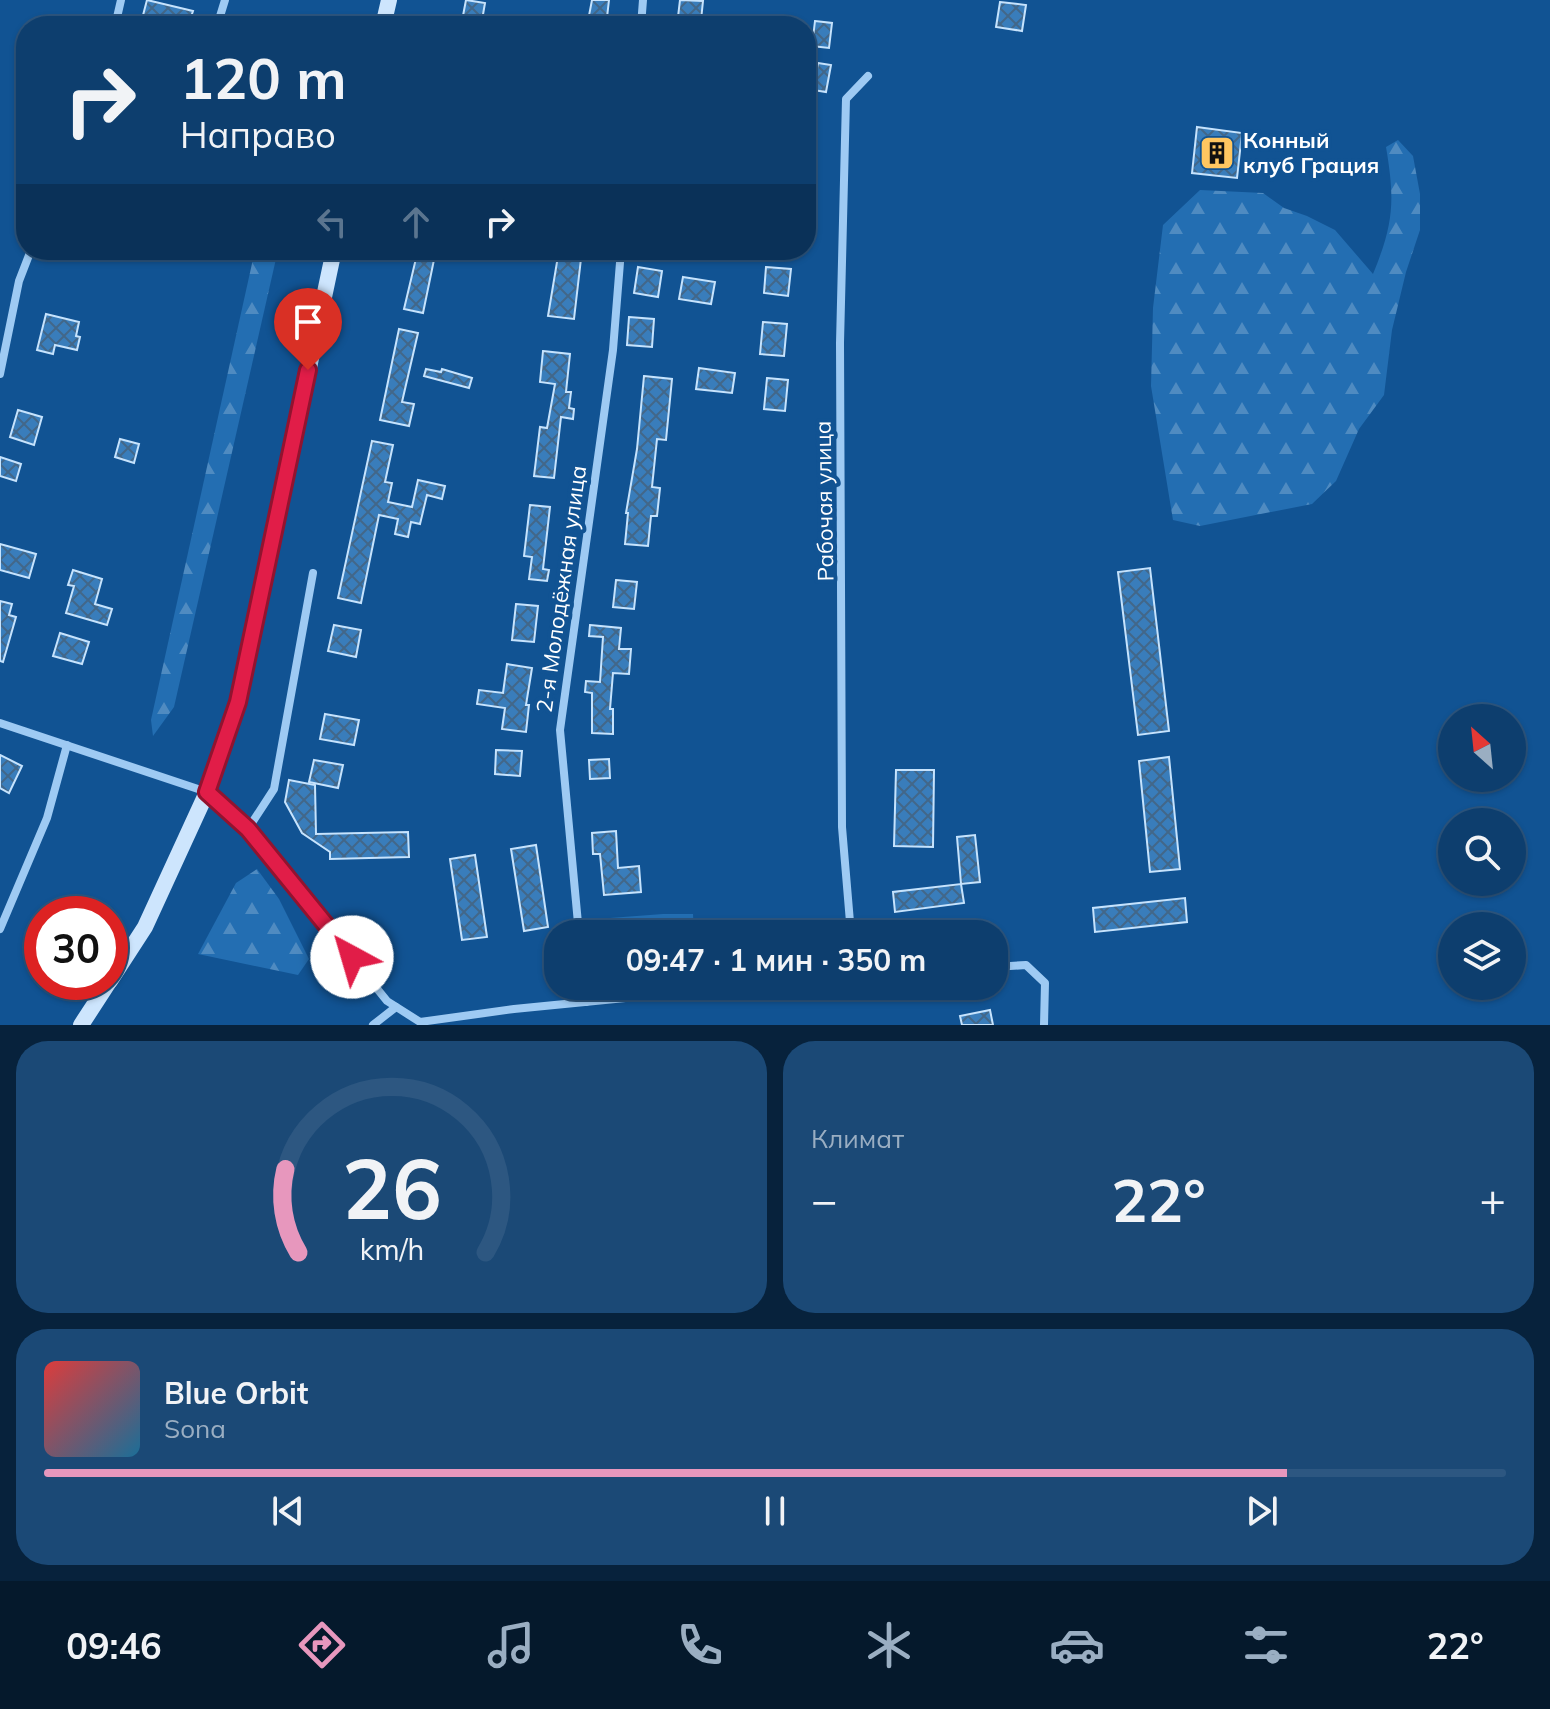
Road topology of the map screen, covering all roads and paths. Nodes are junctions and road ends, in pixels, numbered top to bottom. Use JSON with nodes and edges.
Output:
{"nodes":[{"id":1,"x":868,"y":76,"type":"dead end"},
{"id":2,"x":27,"y":260,"type":"edge"},
{"id":3,"x":332,"y":260,"type":"edge"},
{"id":4,"x":620,"y":260,"type":"edge"},
{"id":5,"x":0,"y":374,"type":"edge"},
{"id":6,"x":313,"y":573,"type":"dead end"},
{"id":7,"x":0,"y":723,"type":"edge"},
{"id":8,"x":67,"y":745,"type":"junction"},
{"id":9,"x":207,"y":792,"type":"junction"},
{"id":10,"x":248,"y":829,"type":"junction"},
{"id":11,"x":578,"y":920,"type":"edge"},
{"id":12,"x":850,"y":920,"type":"edge"},
{"id":13,"x":0,"y":929,"type":"edge"},
{"id":14,"x":128,"y":953,"type":"edge"},
{"id":15,"x":1008,"y":966,"type":"edge"},
{"id":16,"x":97,"y":1000,"type":"edge"},
{"id":17,"x":606,"y":1000,"type":"edge"},
{"id":18,"x":586,"y":1002,"type":"joint"},
{"id":19,"x":396,"y":1007,"type":"junction"},
{"id":20,"x":81,"y":1025,"type":"edge"},
{"id":21,"x":373,"y":1025,"type":"edge"},
{"id":22,"x":1044,"y":1025,"type":"edge"}],
"edges":[{"from":1,"to":12,"type":"street","name":"Рабочая улица"},
{"from":2,"to":5,"type":"street"},
{"from":3,"to":9,"type":"main road"},
{"from":4,"to":11,"type":"street","name":"2-я Молодёжная улица"},
{"from":6,"to":10,"type":"street"},
{"from":7,"to":8,"type":"street"},
{"from":8,"to":9,"type":"street"},
{"from":8,"to":13,"type":"street"},
{"from":9,"to":10,"type":"street"},
{"from":9,"to":14,"type":"main road"},
{"from":10,"to":19,"type":"street"},
{"from":15,"to":22,"type":"street"},
{"from":16,"to":20,"type":"main road"},
{"from":17,"to":18,"type":"street"},
{"from":18,"to":19,"type":"street"},
{"from":19,"to":21,"type":"street"}]}
